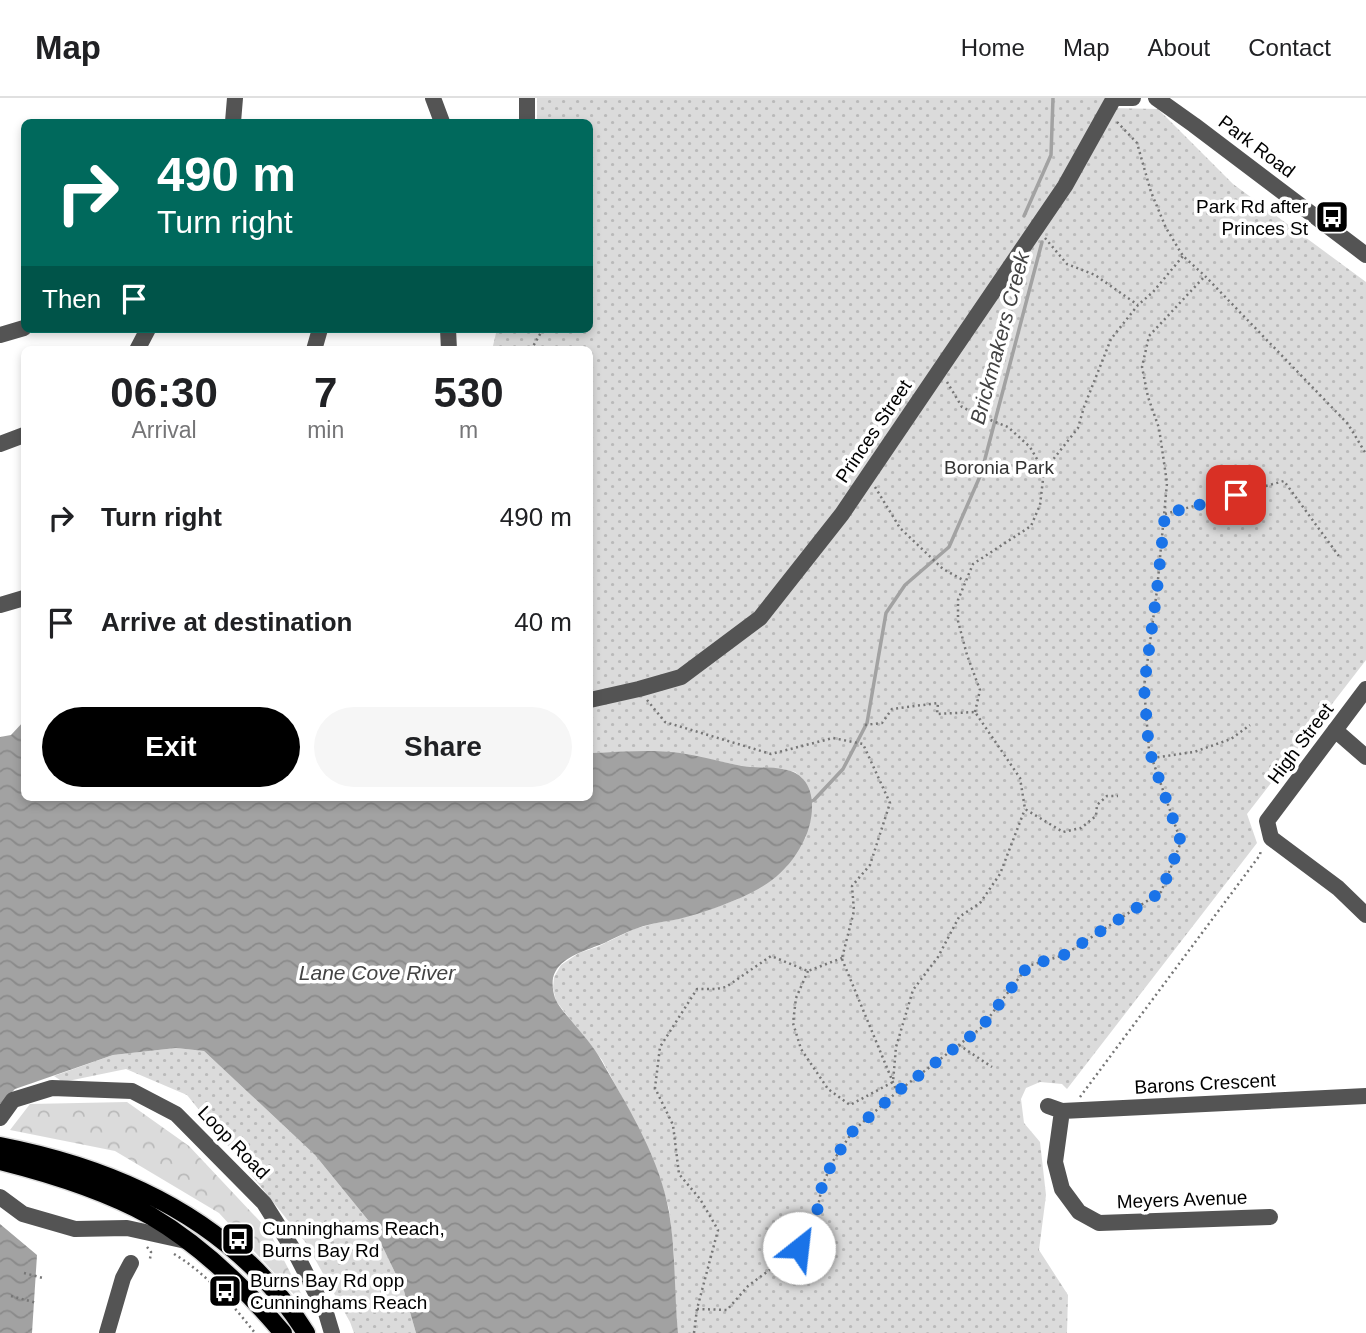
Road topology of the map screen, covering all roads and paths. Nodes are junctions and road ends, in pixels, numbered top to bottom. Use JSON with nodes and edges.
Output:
{"nodes":[{"id":1,"x":235,"y":98,"type":"edge"},
{"id":2,"x":433,"y":98,"type":"edge"},
{"id":3,"x":527,"y":98,"type":"edge"},
{"id":4,"x":1121,"y":98,"type":"edge"},
{"id":5,"x":1133,"y":98,"type":"edge"},
{"id":6,"x":1156,"y":98,"type":"edge"},
{"id":7,"x":1111,"y":105,"type":"edge"},
{"id":8,"x":233,"y":119,"type":"edge"},
{"id":9,"x":441,"y":119,"type":"edge"},
{"id":10,"x":527,"y":119,"type":"edge"},
{"id":11,"x":1037,"y":228,"type":"junction"},
{"id":12,"x":1366,"y":255,"type":"edge"},
{"id":13,"x":1183,"y":256,"type":"junction"},
{"id":14,"x":1205,"y":276,"type":"junction"},
{"id":15,"x":1138,"y":305,"type":"junction"},
{"id":16,"x":21,"y":329,"type":"edge"},
{"id":17,"x":0,"y":335,"type":"edge"},
{"id":18,"x":939,"y":371,"type":"junction"},
{"id":19,"x":21,"y":436,"type":"edge"},
{"id":20,"x":0,"y":444,"type":"edge"},
{"id":21,"x":1366,"y":454,"type":"edge"},
{"id":22,"x":1044,"y":471,"type":"junction"},
{"id":23,"x":868,"y":475,"type":"junction"},
{"id":24,"x":1165,"y":514,"type":"junction"},
{"id":25,"x":1341,"y":559,"type":"dead end"},
{"id":26,"x":965,"y":581,"type":"junction"},
{"id":27,"x":21,"y":599,"type":"edge"},
{"id":28,"x":0,"y":605,"type":"edge"},
{"id":29,"x":639,"y":689,"type":"junction"},
{"id":30,"x":1366,"y":689,"type":"edge"},
{"id":31,"x":593,"y":699,"type":"edge"},
{"id":32,"x":975,"y":712,"type":"junction"},
{"id":33,"x":865,"y":725,"type":"dead end"},
{"id":34,"x":1250,"y":725,"type":"dead end"},
{"id":35,"x":1335,"y":730,"type":"junction"},
{"id":36,"x":1366,"y":757,"type":"edge"},
{"id":37,"x":1152,"y":758,"type":"junction"},
{"id":38,"x":1118,"y":796,"type":"dead end"},
{"id":39,"x":1025,"y":809,"type":"junction"},
{"id":40,"x":1267,"y":821,"type":"junction"},
{"id":41,"x":1366,"y":915,"type":"edge"},
{"id":42,"x":842,"y":958,"type":"junction"},
{"id":43,"x":808,"y":971,"type":"junction"},
{"id":44,"x":959,"y":1045,"type":"junction"},
{"id":45,"x":992,"y":1068,"type":"dead end"},
{"id":46,"x":893,"y":1082,"type":"junction"},
{"id":47,"x":897,"y":1092,"type":"junction"},
{"id":48,"x":1366,"y":1096,"type":"edge"},
{"id":49,"x":1055,"y":1108,"type":"junction"},
{"id":50,"x":0,"y":1118,"type":"edge"},
{"id":51,"x":0,"y":1146,"type":"edge"},
{"id":52,"x":30,"y":1160,"type":"junction"},
{"id":53,"x":0,"y":1161,"type":"edge"},
{"id":54,"x":0,"y":1197,"type":"edge"},
{"id":55,"x":1270,"y":1217,"type":"dead end"},
{"id":56,"x":188,"y":1241,"type":"junction"},
{"id":57,"x":131,"y":1263,"type":"dead end"},
{"id":58,"x":24,"y":1273,"type":"dead end"},
{"id":59,"x":43,"y":1278,"type":"dead end"},
{"id":60,"x":11,"y":1296,"type":"dead end"},
{"id":61,"x":37,"y":1303,"type":"dead end"},
{"id":62,"x":697,"y":1309,"type":"junction"},
{"id":63,"x":107,"y":1333,"type":"edge"},
{"id":64,"x":283,"y":1333,"type":"edge"},
{"id":65,"x":306,"y":1333,"type":"edge"},
{"id":66,"x":332,"y":1333,"type":"edge"},
{"id":67,"x":694,"y":1333,"type":"edge"}],
"edges":[{"from":1,"to":8,"type":"street"},
{"from":2,"to":9,"type":"street"},
{"from":3,"to":10,"type":"street"},
{"from":4,"to":5,"type":"street"},
{"from":6,"to":12,"type":"street","name":"Park Road"},
{"from":7,"to":11,"type":"street","name":"Princes Street"},
{"from":7,"to":13,"type":"path"},
{"from":11,"to":15,"type":"path"},
{"from":11,"to":18,"type":"street","name":"Princes Street"},
{"from":13,"to":14,"type":"path"},
{"from":13,"to":15,"type":"path"},
{"from":14,"to":21,"type":"path"},
{"from":14,"to":24,"type":"path"},
{"from":15,"to":22,"type":"path"},
{"from":16,"to":17,"type":"street"},
{"from":18,"to":22,"type":"path"},
{"from":18,"to":23,"type":"street","name":"Princes Street"},
{"from":19,"to":20,"type":"street"},
{"from":22,"to":26,"type":"path"},
{"from":23,"to":26,"type":"path"},
{"from":23,"to":29,"type":"street","name":"Princes Street"},
{"from":24,"to":25,"type":"path"},
{"from":24,"to":37,"type":"path"},
{"from":26,"to":32,"type":"path"},
{"from":27,"to":28,"type":"street"},
{"from":29,"to":31,"type":"street","name":"Princes Street"},
{"from":29,"to":42,"type":"path"},
{"from":30,"to":35,"type":"street","name":"High Street"},
{"from":32,"to":33,"type":"path"},
{"from":32,"to":39,"type":"path"},
{"from":34,"to":37,"type":"path"},
{"from":35,"to":36,"type":"street"},
{"from":35,"to":40,"type":"street","name":"High Street"},
{"from":37,"to":44,"type":"path"},
{"from":38,"to":39,"type":"path"},
{"from":39,"to":46,"type":"path"},
{"from":40,"to":41,"type":"street"},
{"from":40,"to":49,"type":"path"},
{"from":42,"to":43,"type":"path"},
{"from":42,"to":46,"type":"path"},
{"from":43,"to":46,"type":"path"},
{"from":43,"to":62,"type":"path"},
{"from":44,"to":45,"type":"path"},
{"from":44,"to":47,"type":"path"},
{"from":46,"to":47,"type":"path"},
{"from":47,"to":62,"type":"path"},
{"from":48,"to":49,"type":"street","name":"Barons Crescent"},
{"from":49,"to":55,"type":"street","name":"Meyers Avenue"},
{"from":50,"to":66,"type":"street","name":"Loop Road"},
{"from":51,"to":52,"type":"main road"},
{"from":52,"to":53,"type":"main road"},
{"from":52,"to":56,"type":"main road"},
{"from":52,"to":65,"type":"main road"},
{"from":54,"to":56,"type":"street"},
{"from":56,"to":64,"type":"main road"},
{"from":57,"to":63,"type":"street"},
{"from":58,"to":59,"type":"path"},
{"from":60,"to":61,"type":"path"},
{"from":62,"to":67,"type":"path"}]}
